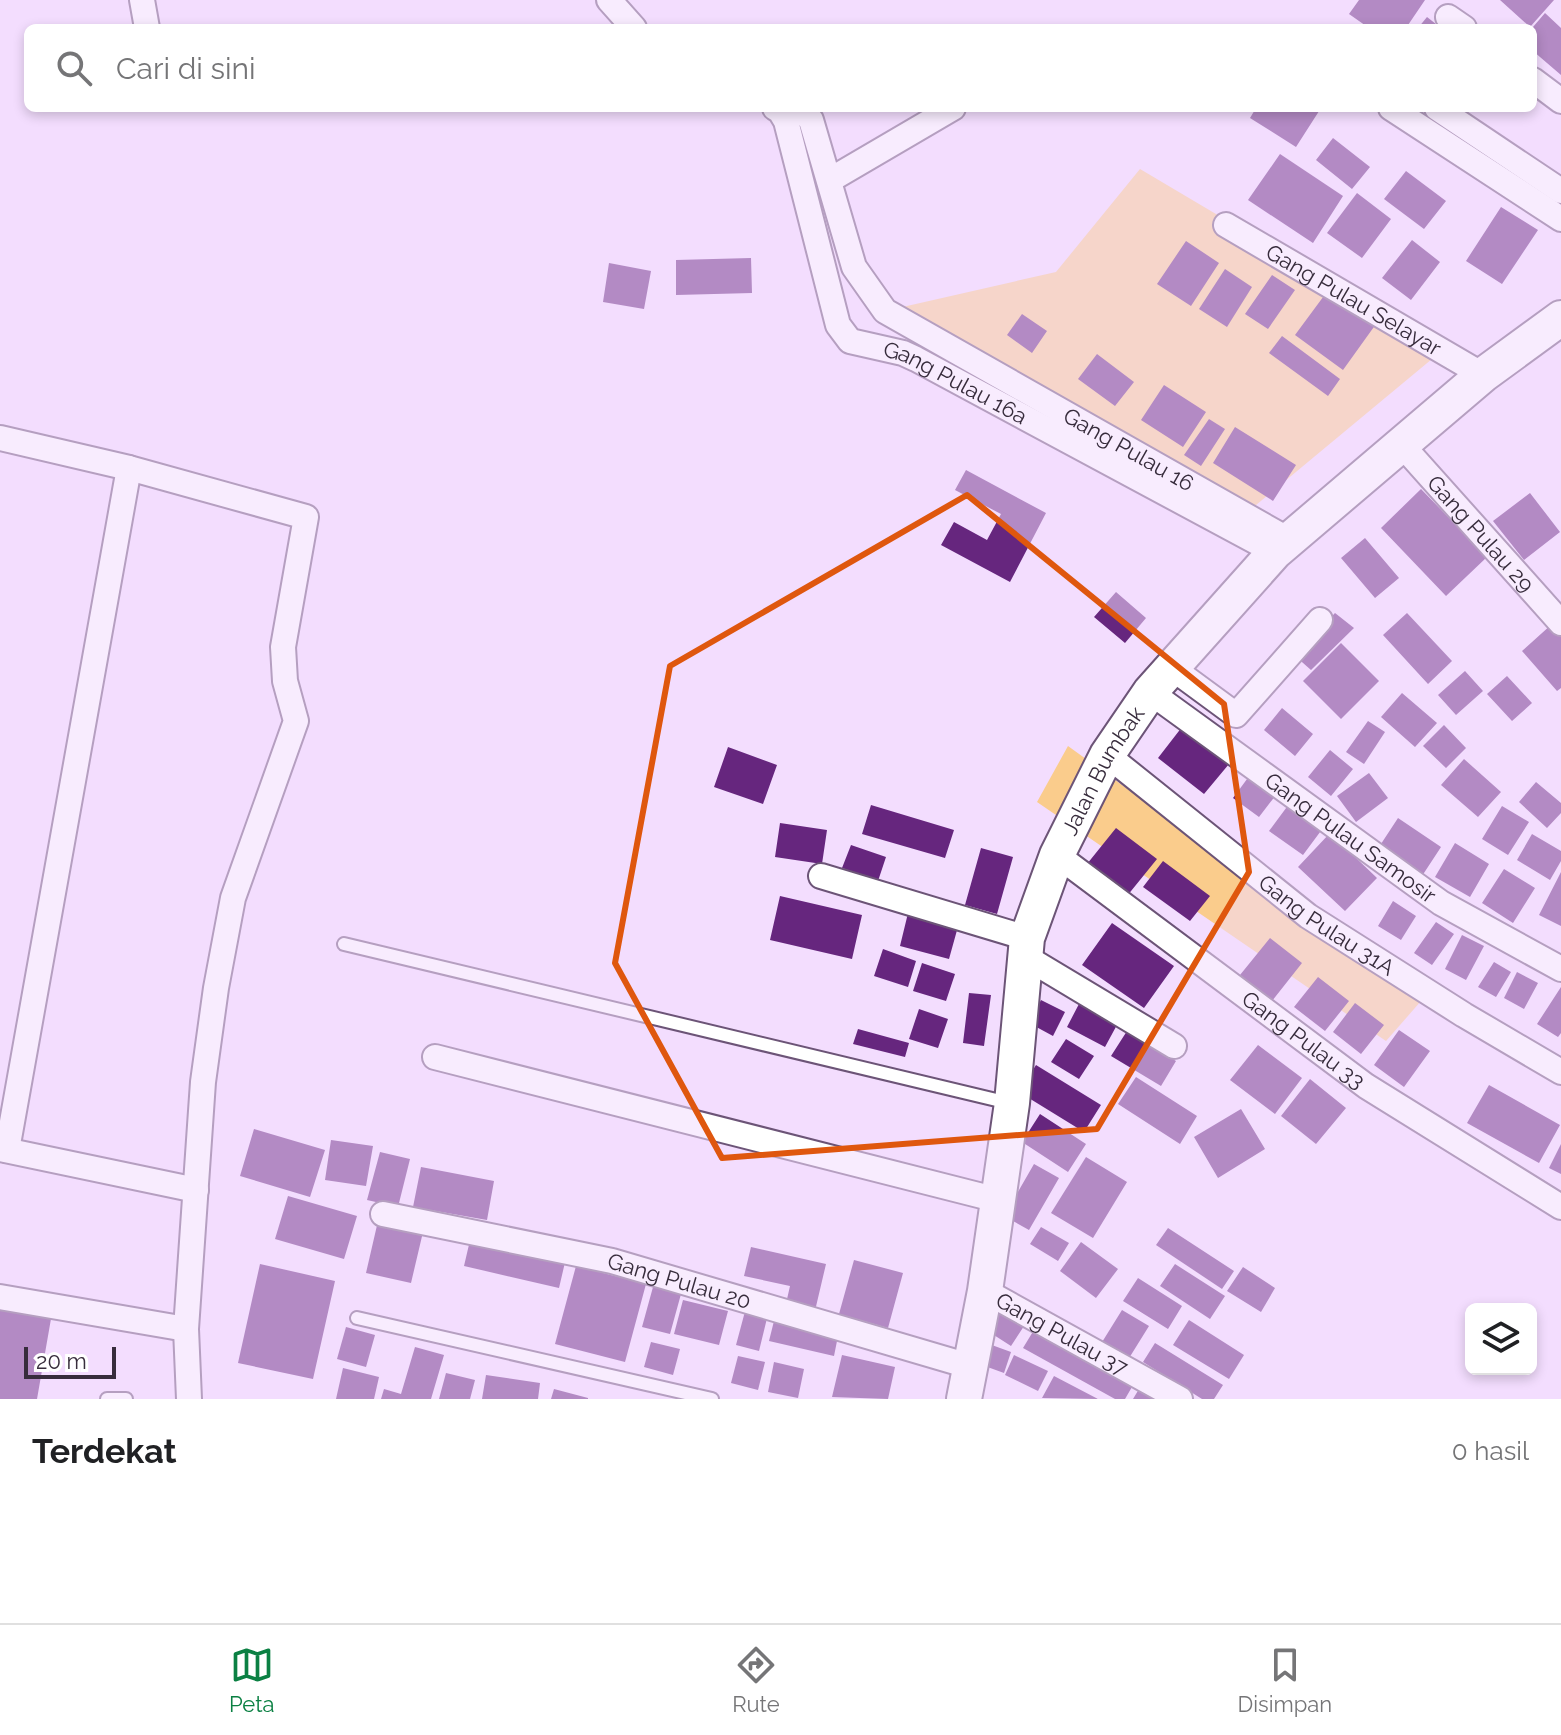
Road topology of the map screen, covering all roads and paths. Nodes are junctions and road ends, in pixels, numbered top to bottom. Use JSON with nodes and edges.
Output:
{"nodes":[{"id":1,"x":142,"y":0,"type":"edge"},
{"id":2,"x":609,"y":0,"type":"edge"},
{"id":3,"x":146,"y":24,"type":"edge"},
{"id":4,"x":630,"y":24,"type":"edge"},
{"id":5,"x":1537,"y":83,"type":"edge"},
{"id":6,"x":1561,"y":101,"type":"edge"},
{"id":7,"x":781,"y":112,"type":"edge"},
{"id":8,"x":803,"y":112,"type":"edge"},
{"id":9,"x":946,"y":112,"type":"edge"},
{"id":10,"x":1397,"y":112,"type":"edge"},
{"id":11,"x":1443,"y":112,"type":"edge"},
{"id":12,"x":830,"y":180,"type":"junction"},
{"id":13,"x":1561,"y":191,"type":"edge"},
{"id":14,"x":1561,"y":219,"type":"edge"},
{"id":15,"x":1226,"y":225,"type":"dead end"},
{"id":16,"x":1558,"y":327,"type":"edge"},
{"id":17,"x":1483,"y":375,"type":"junction"},
{"id":18,"x":0,"y":438,"type":"edge"},
{"id":19,"x":1401,"y":444,"type":"junction"},
{"id":20,"x":129,"y":468,"type":"junction"},
{"id":21,"x":1282,"y":546,"type":"junction"},
{"id":22,"x":1320,"y":620,"type":"dead end"},
{"id":23,"x":1561,"y":623,"type":"edge"},
{"id":24,"x":1161,"y":680,"type":"junction"},
{"id":25,"x":1107,"y":755,"type":"junction"},
{"id":26,"x":1057,"y":855,"type":"junction"},
{"id":27,"x":821,"y":876,"type":"dead end"},
{"id":28,"x":344,"y":944,"type":"dead end"},
{"id":29,"x":1026,"y":947,"type":"junction"},
{"id":30,"x":1561,"y":969,"type":"edge"},
{"id":31,"x":1174,"y":1046,"type":"dead end"},
{"id":32,"x":435,"y":1057,"type":"dead end"},
{"id":33,"x":1561,"y":1072,"type":"edge"},
{"id":34,"x":1012,"y":1103,"type":"junction"},
{"id":35,"x":4,"y":1150,"type":"edge"},
{"id":36,"x":196,"y":1190,"type":"junction"},
{"id":37,"x":998,"y":1200,"type":"junction"},
{"id":38,"x":1561,"y":1207,"type":"edge"},
{"id":39,"x":383,"y":1214,"type":"dead end"},
{"id":40,"x":985,"y":1291,"type":"junction"},
{"id":41,"x":0,"y":1297,"type":"edge"},
{"id":42,"x":357,"y":1318,"type":"dead end"},
{"id":43,"x":186,"y":1329,"type":"junction"},
{"id":44,"x":966,"y":1390,"type":"edge"},
{"id":45,"x":107,"y":1399,"type":"edge"},
{"id":46,"x":126,"y":1399,"type":"edge"},
{"id":47,"x":189,"y":1399,"type":"edge"},
{"id":48,"x":712,"y":1399,"type":"edge"},
{"id":49,"x":1180,"y":1399,"type":"edge"}],
"edges":[{"from":1,"to":3,"type":"street"},
{"from":2,"to":4,"type":"street"},
{"from":5,"to":6,"type":"street"},
{"from":7,"to":21,"type":"street","name":"Gang Pulau 16a"},
{"from":8,"to":12,"type":"street","name":"Gang Pulau 16"},
{"from":9,"to":12,"type":"street"},
{"from":10,"to":14,"type":"street"},
{"from":11,"to":13,"type":"street"},
{"from":12,"to":21,"type":"street","name":"Gang Pulau 16"},
{"from":15,"to":17,"type":"street","name":"Gang Pulau Selayar"},
{"from":16,"to":17,"type":"street","name":"Jalan Bumbak"},
{"from":17,"to":19,"type":"street","name":"Jalan Bumbak"},
{"from":18,"to":20,"type":"street"},
{"from":19,"to":21,"type":"street","name":"Jalan Bumbak"},
{"from":19,"to":23,"type":"street","name":"Gang Pulau 29"},
{"from":20,"to":35,"type":"street"},
{"from":20,"to":36,"type":"street"},
{"from":21,"to":24,"type":"street","name":"Jalan Bumbak"},
{"from":22,"to":24,"type":"street"},
{"from":24,"to":25,"type":"street","name":"Jalan Bumbak"},
{"from":24,"to":30,"type":"street","name":"Gang Pulau Samosir"},
{"from":25,"to":26,"type":"street","name":"Jalan Bumbak"},
{"from":25,"to":33,"type":"street","name":"Gang Pulau 31A"},
{"from":26,"to":29,"type":"street","name":"Jalan Bumbak"},
{"from":26,"to":38,"type":"street","name":"Gang Pulau 33"},
{"from":27,"to":29,"type":"street"},
{"from":28,"to":34,"type":"lane"},
{"from":29,"to":31,"type":"street"},
{"from":29,"to":34,"type":"street","name":"Jalan Bumbak"},
{"from":32,"to":37,"type":"street"},
{"from":34,"to":37,"type":"street","name":"Jalan Bumbak"},
{"from":35,"to":36,"type":"street"},
{"from":36,"to":43,"type":"street"},
{"from":37,"to":40,"type":"street","name":"Jalan Bumbak"},
{"from":39,"to":44,"type":"street","name":"Gang Pulau 20"},
{"from":40,"to":44,"type":"street","name":"Jalan Bumbak"},
{"from":40,"to":49,"type":"street","name":"Gang Pulau 37"},
{"from":41,"to":43,"type":"street"},
{"from":42,"to":48,"type":"lane"},
{"from":43,"to":47,"type":"street"},
{"from":45,"to":46,"type":"lane"}]}
